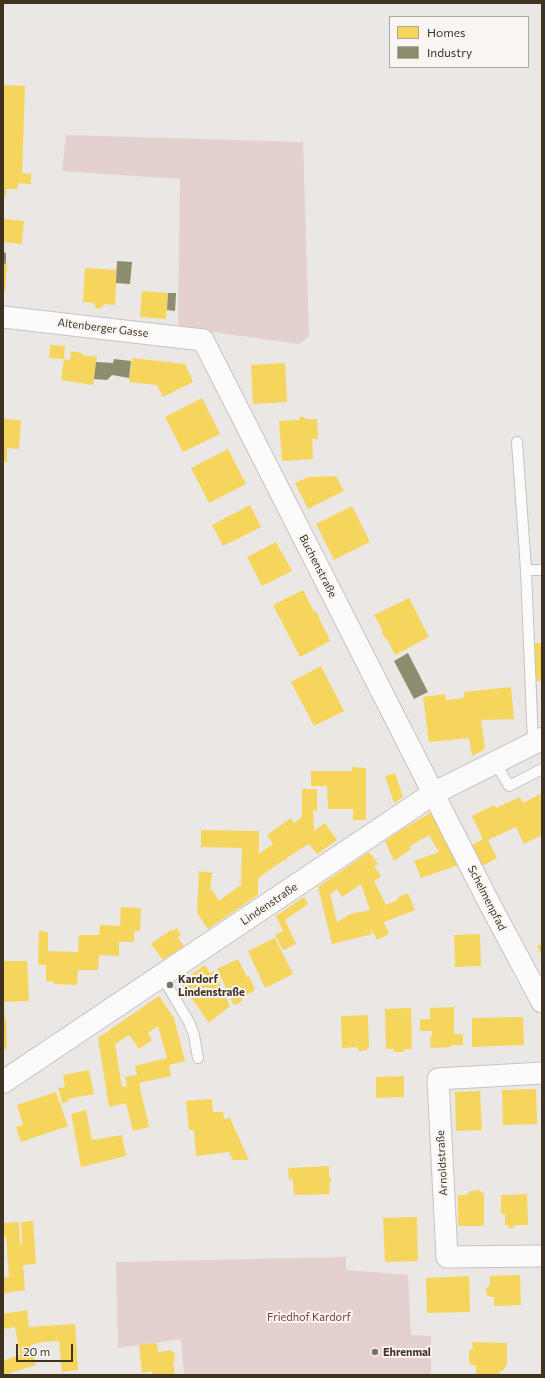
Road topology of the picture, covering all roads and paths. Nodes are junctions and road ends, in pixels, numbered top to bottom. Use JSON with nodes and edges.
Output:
{"nodes":[{"id":1,"x":3,"y":317,"type":"edge"},
{"id":2,"x":203,"y":340,"type":"joint"},
{"id":3,"x":517,"y":442,"type":"dead end"},
{"id":4,"x":526,"y":570,"type":"junction"},
{"id":5,"x":542,"y":570,"type":"edge"},
{"id":6,"x":537,"y":741,"type":"edge"},
{"id":7,"x":495,"y":762,"type":"junction"},
{"id":8,"x":542,"y":769,"type":"edge"},
{"id":9,"x":434,"y":793,"type":"junction"},
{"id":10,"x":162,"y":976,"type":"junction"},
{"id":11,"x":542,"y":1002,"type":"edge"},
{"id":12,"x":198,"y":1058,"type":"dead end"},
{"id":13,"x":542,"y":1073,"type":"edge"},
{"id":14,"x":3,"y":1082,"type":"edge"},
{"id":15,"x":542,"y":1256,"type":"edge"}],
"edges":[{"from":1,"to":2,"type":"street","name":"Altenberger Gasse"},
{"from":2,"to":9,"type":"street","name":"Buchenstraße"},
{"from":3,"to":4,"type":"lane"},
{"from":4,"to":5,"type":"lane"},
{"from":4,"to":6,"type":"lane"},
{"from":6,"to":7,"type":"street","name":"Lindenstraße"},
{"from":7,"to":8,"type":"lane"},
{"from":7,"to":9,"type":"street","name":"Lindenstraße"},
{"from":9,"to":10,"type":"street","name":"Lindenstraße"},
{"from":9,"to":11,"type":"street","name":"Schelmenpfad"},
{"from":10,"to":12,"type":"lane"},
{"from":10,"to":14,"type":"street","name":"Lindenstraße"},
{"from":13,"to":15,"type":"street","name":"Arnoldstraße"}]}
